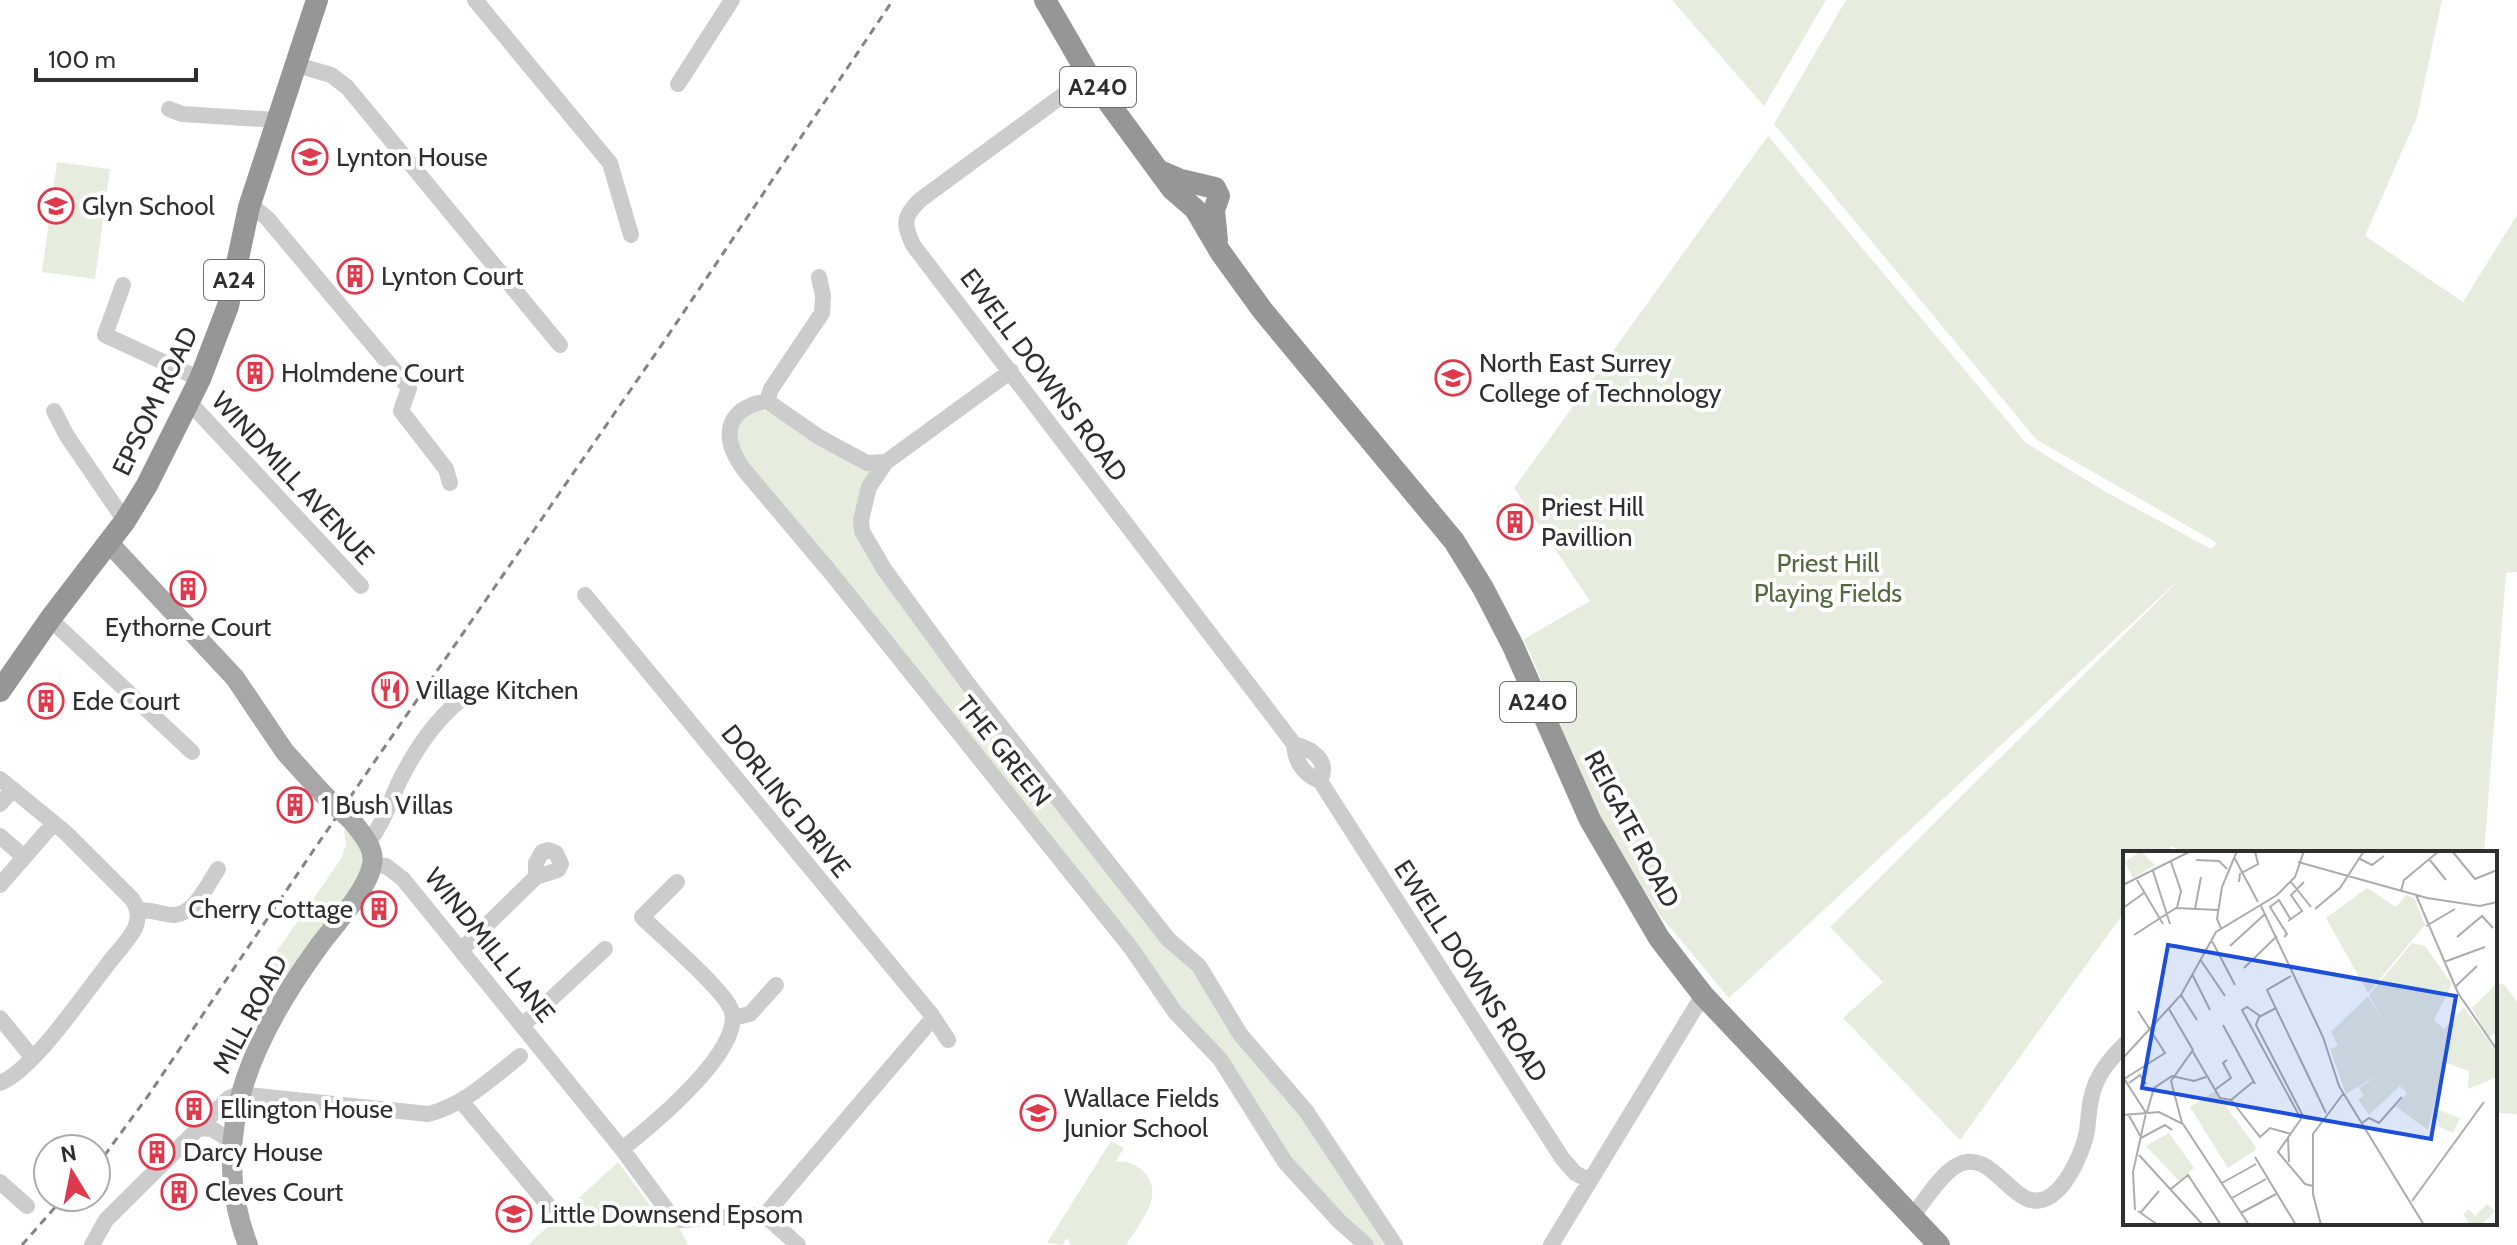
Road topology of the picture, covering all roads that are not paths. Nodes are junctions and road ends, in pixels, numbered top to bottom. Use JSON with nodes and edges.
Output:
{"nodes":[{"id":1,"x":317,"y":0,"type":"edge"},
{"id":2,"x":475,"y":0,"type":"edge"},
{"id":3,"x":732,"y":0,"type":"edge"},
{"id":4,"x":1045,"y":0,"type":"edge"},
{"id":5,"x":297,"y":65,"type":"junction"},
{"id":6,"x":1089,"y":76,"type":"junction"},
{"id":7,"x":678,"y":84,"type":"dead end"},
{"id":8,"x":169,"y":109,"type":"dead end"},
{"id":9,"x":277,"y":120,"type":"junction"},
{"id":10,"x":249,"y":207,"type":"junction"},
{"id":11,"x":631,"y":235,"type":"dead end"},
{"id":12,"x":819,"y":277,"type":"dead end"},
{"id":13,"x":123,"y":285,"type":"dead end"},
{"id":14,"x":560,"y":345,"type":"dead end"},
{"id":15,"x":1011,"y":371,"type":"junction"},
{"id":16,"x":200,"y":379,"type":"junction"},
{"id":17,"x":767,"y":401,"type":"junction"},
{"id":18,"x":189,"y":402,"type":"junction"},
{"id":19,"x":54,"y":411,"type":"dead end"},
{"id":20,"x":886,"y":462,"type":"junction"},
{"id":21,"x":450,"y":483,"type":"dead end"},
{"id":22,"x":125,"y":521,"type":"junction"},
{"id":23,"x":108,"y":542,"type":"junction"},
{"id":24,"x":361,"y":586,"type":"dead end"},
{"id":25,"x":585,"y":595,"type":"dead end"},
{"id":26,"x":50,"y":619,"type":"junction"},
{"id":27,"x":0,"y":691,"type":"edge"},
{"id":28,"x":458,"y":702,"type":"dead end"},
{"id":29,"x":192,"y":752,"type":"dead end"},
{"id":30,"x":6,"y":784,"type":"edge"},
{"id":31,"x":0,"y":804,"type":"edge"},
{"id":32,"x":54,"y":823,"type":"junction"},
{"id":33,"x":0,"y":836,"type":"edge"},
{"id":34,"x":368,"y":843,"type":"junction"},
{"id":35,"x":24,"y":857,"type":"junction"},
{"id":36,"x":373,"y":865,"type":"junction"},
{"id":37,"x":218,"y":869,"type":"dead end"},
{"id":38,"x":536,"y":877,"type":"dead end"},
{"id":39,"x":677,"y":882,"type":"dead end"},
{"id":40,"x":0,"y":885,"type":"edge"},
{"id":41,"x":138,"y":911,"type":"junction"},
{"id":42,"x":605,"y":949,"type":"dead end"},
{"id":43,"x":461,"y":950,"type":"junction"},
{"id":44,"x":776,"y":985,"type":"dead end"},
{"id":45,"x":1703,"y":995,"type":"junction"},
{"id":46,"x":0,"y":1018,"type":"edge"},
{"id":47,"x":733,"y":1018,"type":"junction"},
{"id":48,"x":933,"y":1018,"type":"junction"},
{"id":49,"x":523,"y":1025,"type":"junction"},
{"id":50,"x":948,"y":1040,"type":"dead end"},
{"id":51,"x":2123,"y":1046,"type":"edge"},
{"id":52,"x":520,"y":1056,"type":"dead end"},
{"id":53,"x":32,"y":1057,"type":"junction"},
{"id":54,"x":0,"y":1083,"type":"edge"},
{"id":55,"x":239,"y":1094,"type":"junction"},
{"id":56,"x":461,"y":1101,"type":"junction"},
{"id":57,"x":198,"y":1128,"type":"junction"},
{"id":58,"x":233,"y":1142,"type":"junction"},
{"id":59,"x":622,"y":1149,"type":"junction"},
{"id":60,"x":1588,"y":1180,"type":"junction"},
{"id":61,"x":0,"y":1182,"type":"edge"},
{"id":62,"x":548,"y":1205,"type":"dead end"},
{"id":63,"x":27,"y":1206,"type":"dead end"},
{"id":64,"x":764,"y":1216,"type":"junction"},
{"id":65,"x":1912,"y":1217,"type":"junction"},
{"id":66,"x":92,"y":1245,"type":"edge"},
{"id":67,"x":248,"y":1245,"type":"edge"},
{"id":68,"x":798,"y":1245,"type":"edge"},
{"id":69,"x":1366,"y":1245,"type":"edge"},
{"id":70,"x":1395,"y":1245,"type":"edge"},
{"id":71,"x":1551,"y":1245,"type":"edge"},
{"id":72,"x":1939,"y":1245,"type":"edge"}],
"edges":[{"from":1,"to":5,"type":"highway","name":"EPSOM ROAD","number":"A24"},
{"from":2,"to":11,"type":"street"},
{"from":3,"to":7,"type":"street"},
{"from":4,"to":6,"type":"highway","name":"REIGATE ROAD","number":"A240"},
{"from":5,"to":9,"type":"highway","name":"EPSOM ROAD","number":"A24"},
{"from":5,"to":14,"type":"street"},
{"from":6,"to":15,"type":"street","name":"EWELL DOWNS ROAD"},
{"from":6,"to":45,"type":"highway","name":"REIGATE ROAD","number":"A240"},
{"from":8,"to":9,"type":"street"},
{"from":9,"to":10,"type":"highway","name":"EPSOM ROAD","number":"A24"},
{"from":10,"to":16,"type":"highway","name":"EPSOM ROAD","number":"A24"},
{"from":10,"to":21,"type":"street"},
{"from":12,"to":17,"type":"street"},
{"from":13,"to":16,"type":"street"},
{"from":15,"to":20,"type":"street","name":"THE GREEN"},
{"from":15,"to":60,"type":"street","name":"EWELL DOWNS ROAD"},
{"from":16,"to":18,"type":"highway","name":"EPSOM ROAD","number":"A24"},
{"from":17,"to":20,"type":"street"},
{"from":17,"to":69,"type":"street","name":"THE GREEN"},
{"from":18,"to":22,"type":"highway","name":"EPSOM ROAD","number":"A24"},
{"from":18,"to":24,"type":"street","name":"WINDMILL AVENUE"},
{"from":19,"to":22,"type":"street"},
{"from":20,"to":70,"type":"street","name":"THE GREEN"},
{"from":22,"to":23,"type":"highway","name":"EPSOM ROAD","number":"A24"},
{"from":23,"to":26,"type":"highway","number":"A24"},
{"from":23,"to":34,"type":"main road","bridge":true},
{"from":25,"to":48,"type":"street","name":"DORLING DRIVE"},
{"from":26,"to":27,"type":"highway","number":"A24"},
{"from":26,"to":29,"type":"street"},
{"from":28,"to":34,"type":"street"},
{"from":30,"to":31,"type":"street"},
{"from":30,"to":32,"type":"street"},
{"from":32,"to":35,"type":"street"},
{"from":32,"to":41,"type":"street"},
{"from":33,"to":35,"type":"street"},
{"from":34,"to":36,"type":"main road"},
{"from":35,"to":40,"type":"street"},
{"from":36,"to":43,"type":"street","name":"WINDMILL LANE"},
{"from":36,"to":55,"type":"main road","name":"MILL ROAD"},
{"from":37,"to":41,"type":"street"},
{"from":38,"to":43,"type":"street"},
{"from":39,"to":47,"type":"street"},
{"from":41,"to":53,"type":"street"},
{"from":42,"to":49,"type":"street"},
{"from":43,"to":49,"type":"street","name":"WINDMILL LANE"},
{"from":44,"to":47,"type":"street"},
{"from":45,"to":60,"type":"street"},
{"from":45,"to":65,"type":"highway","name":"REIGATE ROAD","number":"A240"},
{"from":46,"to":53,"type":"street"},
{"from":47,"to":59,"type":"street"},
{"from":48,"to":50,"type":"street","name":"DORLING DRIVE"},
{"from":48,"to":64,"type":"street"},
{"from":49,"to":59,"type":"street","name":"WINDMILL LANE"},
{"from":51,"to":65,"type":"street"},
{"from":52,"to":56,"type":"street"},
{"from":53,"to":54,"type":"street"},
{"from":55,"to":56,"type":"street"},
{"from":55,"to":57,"type":"street","name":"MILL ROAD"},
{"from":55,"to":58,"type":"main road"},
{"from":56,"to":62,"type":"street"},
{"from":57,"to":58,"type":"street"},
{"from":57,"to":66,"type":"street","name":"MILL ROAD"},
{"from":58,"to":67,"type":"main road"},
{"from":59,"to":64,"type":"street","name":"WINDMILL LANE"},
{"from":60,"to":71,"type":"street"},
{"from":61,"to":63,"type":"street"},
{"from":64,"to":68,"type":"street"},
{"from":65,"to":72,"type":"highway","name":"REIGATE ROAD","number":"A240"}]}
